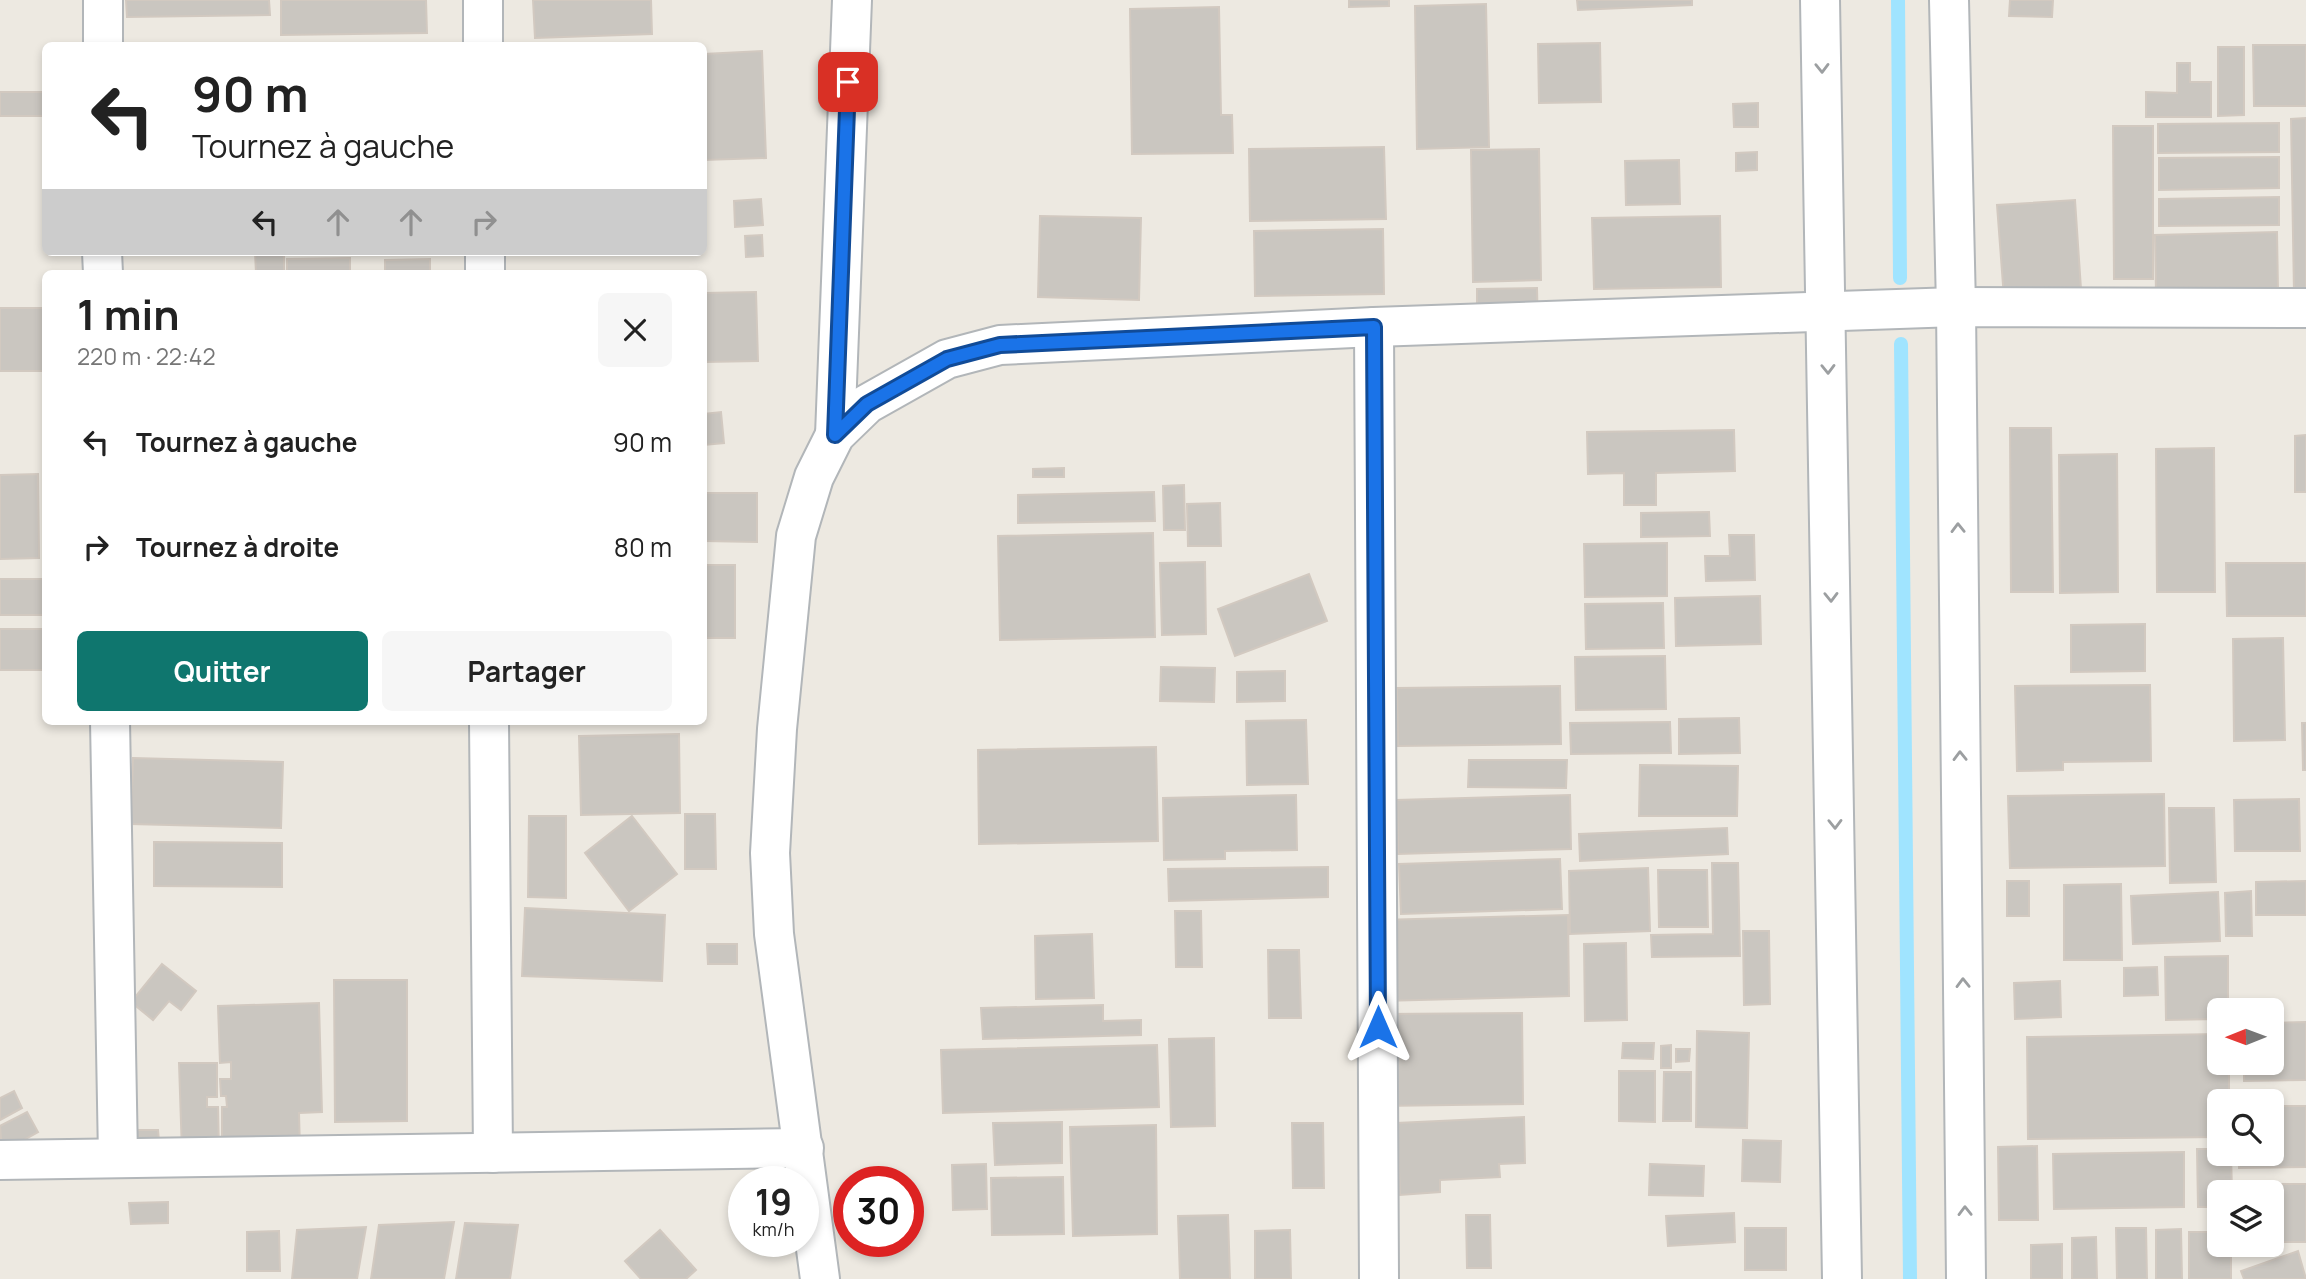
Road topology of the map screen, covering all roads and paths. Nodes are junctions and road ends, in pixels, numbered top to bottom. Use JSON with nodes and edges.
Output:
{"nodes":[{"id":1,"x":103,"y":0,"type":"edge"},
{"id":2,"x":483,"y":0,"type":"edge"},
{"id":3,"x":852,"y":0,"type":"edge"},
{"id":4,"x":1820,"y":0,"type":"edge"},
{"id":5,"x":1949,"y":0,"type":"edge"},
{"id":6,"x":103,"y":42,"type":"edge"},
{"id":7,"x":483,"y":42,"type":"edge"},
{"id":8,"x":1956,"y":307,"type":"junction"},
{"id":9,"x":2306,"y":308,"type":"edge"},
{"id":10,"x":1827,"y":312,"type":"junction"},
{"id":11,"x":1374,"y":327,"type":"junction"},
{"id":12,"x":835,"y":435,"type":"junction"},
{"id":13,"x":110,"y":725,"type":"edge"},
{"id":14,"x":489,"y":725,"type":"edge"},
{"id":15,"x":804,"y":1148,"type":"junction"},
{"id":16,"x":493,"y":1153,"type":"junction"},
{"id":17,"x":118,"y":1157,"type":"junction"},
{"id":18,"x":0,"y":1160,"type":"edge"},
{"id":19,"x":820,"y":1279,"type":"edge"},
{"id":20,"x":1379,"y":1279,"type":"edge"},
{"id":21,"x":1842,"y":1279,"type":"edge"},
{"id":22,"x":1966,"y":1279,"type":"edge"}],
"edges":[{"from":1,"to":6,"type":"street"},
{"from":2,"to":7,"type":"street"},
{"from":3,"to":12,"type":"street"},
{"from":4,"to":10,"type":"street","one_way":true},
{"from":5,"to":8,"type":"street"},
{"from":8,"to":9,"type":"street"},
{"from":8,"to":10,"type":"street"},
{"from":22,"to":8,"type":"street","one_way":true},
{"from":10,"to":11,"type":"street"},
{"from":10,"to":21,"type":"street","one_way":true},
{"from":11,"to":12,"type":"street"},
{"from":11,"to":20,"type":"street"},
{"from":12,"to":15,"type":"street"},
{"from":13,"to":17,"type":"street"},
{"from":14,"to":16,"type":"street"},
{"from":15,"to":16,"type":"street"},
{"from":15,"to":19,"type":"street"},
{"from":16,"to":17,"type":"street"},
{"from":17,"to":18,"type":"street"}]}
